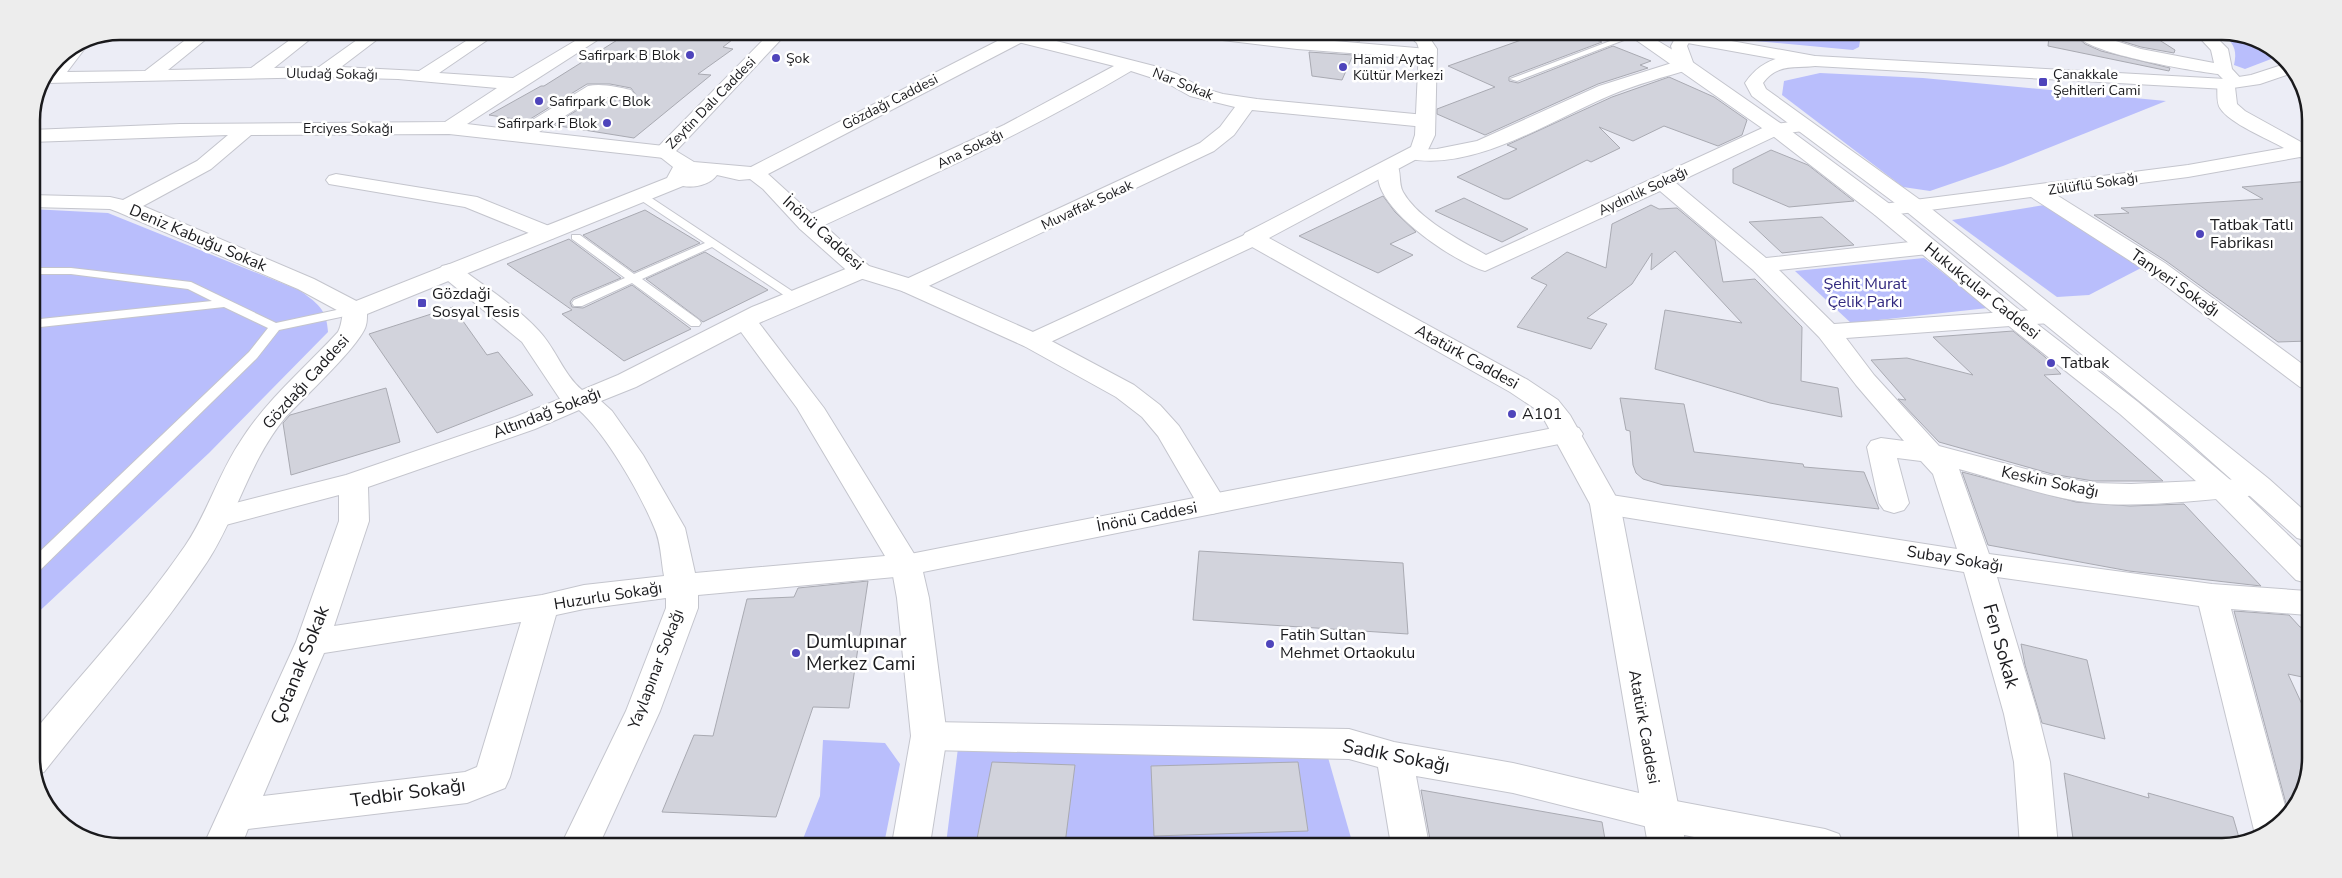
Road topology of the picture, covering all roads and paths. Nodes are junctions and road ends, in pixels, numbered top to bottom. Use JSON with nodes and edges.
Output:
{"nodes":[{"id":1,"x":197,"y":40,"type":"edge"},
{"id":2,"x":301,"y":40,"type":"edge"},
{"id":3,"x":368,"y":40,"type":"edge"},
{"id":4,"x":479,"y":40,"type":"edge"},
{"id":5,"x":589,"y":40,"type":"edge"},
{"id":6,"x":772,"y":40,"type":"edge"},
{"id":7,"x":1005,"y":40,"type":"edge"},
{"id":8,"x":1038,"y":40,"type":"edge"},
{"id":9,"x":1262,"y":40,"type":"edge"},
{"id":10,"x":1619,"y":40,"type":"edge"},
{"id":11,"x":1645,"y":40,"type":"edge"},
{"id":12,"x":1680,"y":40,"type":"edge"},
{"id":13,"x":1715,"y":40,"type":"edge"},
{"id":14,"x":2096,"y":40,"type":"edge"},
{"id":15,"x":2210,"y":40,"type":"edge"},
{"id":16,"x":1421,"y":44,"type":"edge"},
{"id":17,"x":1816,"y":61,"type":"junction"},
{"id":18,"x":1129,"y":65,"type":"junction"},
{"id":19,"x":1685,"y":65,"type":"junction"},
{"id":20,"x":2285,"y":70,"type":"edge"},
{"id":21,"x":324,"y":72,"type":"junction"},
{"id":22,"x":256,"y":73,"type":"junction"},
{"id":23,"x":150,"y":75,"type":"junction"},
{"id":24,"x":423,"y":76,"type":"junction"},
{"id":25,"x":52,"y":78,"type":"edge"},
{"id":26,"x":1514,"y":79,"type":"dead end"},
{"id":27,"x":2228,"y":79,"type":"junction"},
{"id":28,"x":516,"y":84,"type":"junction"},
{"id":29,"x":626,"y":94,"type":"dead end"},
{"id":30,"x":1247,"y":103,"type":"junction"},
{"id":31,"x":1425,"y":121,"type":"junction"},
{"id":32,"x":1804,"y":126,"type":"junction"},
{"id":33,"x":449,"y":128,"type":"junction"},
{"id":34,"x":248,"y":129,"type":"junction"},
{"id":35,"x":1776,"y":129,"type":"junction"},
{"id":36,"x":521,"y":135,"type":"junction"},
{"id":37,"x":40,"y":136,"type":"edge"},
{"id":38,"x":2302,"y":150,"type":"edge"},
{"id":39,"x":664,"y":152,"type":"junction"},
{"id":40,"x":1413,"y":154,"type":"junction"},
{"id":41,"x":2302,"y":154,"type":"edge"},
{"id":42,"x":1389,"y":167,"type":"junction"},
{"id":43,"x":754,"y":172,"type":"junction"},
{"id":44,"x":693,"y":174,"type":"junction"},
{"id":45,"x":336,"y":180,"type":"dead end"},
{"id":46,"x":1662,"y":182,"type":"junction"},
{"id":47,"x":2037,"y":192,"type":"junction"},
{"id":48,"x":640,"y":195,"type":"junction"},
{"id":49,"x":40,"y":201,"type":"edge"},
{"id":50,"x":126,"y":207,"type":"junction"},
{"id":51,"x":1915,"y":207,"type":"junction"},
{"id":52,"x":1883,"y":210,"type":"junction"},
{"id":53,"x":808,"y":224,"type":"junction"},
{"id":54,"x":546,"y":233,"type":"junction"},
{"id":55,"x":576,"y":237,"type":"dead end"},
{"id":56,"x":1253,"y":238,"type":"junction"},
{"id":57,"x":713,"y":243,"type":"junction"},
{"id":58,"x":1928,"y":247,"type":"junction"},
{"id":59,"x":1761,"y":265,"type":"junction"},
{"id":60,"x":40,"y":271,"type":"edge"},
{"id":61,"x":450,"y":271,"type":"junction"},
{"id":62,"x":861,"y":271,"type":"junction"},
{"id":63,"x":634,"y":278,"type":"junction"},
{"id":64,"x":910,"y":286,"type":"junction"},
{"id":65,"x":796,"y":297,"type":"junction"},
{"id":66,"x":226,"y":303,"type":"junction"},
{"id":67,"x":578,"y":303,"type":"dead end"},
{"id":68,"x":355,"y":310,"type":"junction"},
{"id":69,"x":2050,"y":316,"type":"junction"},
{"id":70,"x":2014,"y":318,"type":"junction"},
{"id":71,"x":744,"y":320,"type":"junction"},
{"id":72,"x":40,"y":323,"type":"edge"},
{"id":73,"x":695,"y":323,"type":"dead end"},
{"id":74,"x":274,"y":327,"type":"junction"},
{"id":75,"x":1828,"y":332,"type":"junction"},
{"id":76,"x":1034,"y":341,"type":"junction"},
{"id":77,"x":2302,"y":376,"type":"edge"},
{"id":78,"x":582,"y":401,"type":"junction"},
{"id":79,"x":1570,"y":434,"type":"junction"},
{"id":80,"x":1933,"y":453,"type":"junction"},
{"id":81,"x":354,"y":482,"type":"junction"},
{"id":82,"x":2260,"y":486,"type":"junction"},
{"id":83,"x":2224,"y":490,"type":"junction"},
{"id":84,"x":1894,"y":503,"type":"dead end"},
{"id":85,"x":1212,"y":504,"type":"junction"},
{"id":86,"x":1605,"y":504,"type":"junction"},
{"id":87,"x":218,"y":517,"type":"junction"},
{"id":88,"x":2302,"y":525,"type":"edge"},
{"id":89,"x":40,"y":562,"type":"edge"},
{"id":90,"x":1977,"y":563,"type":"junction"},
{"id":91,"x":906,"y":565,"type":"junction"},
{"id":92,"x":2302,"y":567,"type":"edge"},
{"id":93,"x":682,"y":585,"type":"junction"},
{"id":94,"x":2212,"y":596,"type":"junction"},
{"id":95,"x":2302,"y":603,"type":"edge"},
{"id":96,"x":542,"y":607,"type":"junction"},
{"id":97,"x":312,"y":642,"type":"junction"},
{"id":98,"x":929,"y":736,"type":"junction"},
{"id":99,"x":40,"y":751,"type":"edge"},
{"id":100,"x":1394,"y":757,"type":"junction"},
{"id":101,"x":2271,"y":822,"type":"edge"},
{"id":102,"x":230,"y":829,"type":"edge"},
{"id":103,"x":1664,"y":830,"type":"edge"},
{"id":104,"x":583,"y":838,"type":"edge"},
{"id":105,"x":912,"y":838,"type":"edge"},
{"id":106,"x":1409,"y":838,"type":"edge"},
{"id":107,"x":1744,"y":838,"type":"edge"},
{"id":108,"x":2038,"y":838,"type":"edge"}],
"edges":[{"from":1,"to":23,"type":"street"},
{"from":2,"to":22,"type":"street"},
{"from":3,"to":21,"type":"street"},
{"from":4,"to":24,"type":"street"},
{"from":5,"to":28,"type":"street"},
{"from":6,"to":39,"type":"street","name":"Zeytin Dalı Caddesi"},
{"from":7,"to":43,"type":"street","name":"Gözdağı Caddesi"},
{"from":8,"to":18,"type":"street","name":"Nar Sokak"},
{"from":9,"to":16,"type":"street"},
{"from":10,"to":26,"type":"lane"},
{"from":11,"to":19,"type":"street","name":"Hukukçular Caddesi"},
{"from":12,"to":19,"type":"street"},
{"from":13,"to":17,"type":"street","name":"Hukukçular Caddesi"},
{"from":14,"to":27,"type":"street"},
{"from":15,"to":27,"type":"street"},
{"from":16,"to":31,"type":"street"},
{"from":17,"to":27,"type":"street","name":"Hukukçular Caddesi"},
{"from":17,"to":32,"type":"street","name":"Hukukçular Caddesi"},
{"from":18,"to":30,"type":"street","name":"Nar Sokak"},
{"from":18,"to":53,"type":"street","name":"Ana Sokağı"},
{"from":19,"to":35,"type":"street","name":"Hukukçular Caddesi"},
{"from":19,"to":40,"type":"street"},
{"from":20,"to":27,"type":"street","name":"Hukukçular Caddesi"},
{"from":21,"to":22,"type":"street","name":"Uludağ Sokağı"},
{"from":21,"to":24,"type":"street","name":"Uludağ Sokağı"},
{"from":22,"to":23,"type":"street","name":"Uludağ Sokağı"},
{"from":23,"to":25,"type":"street","name":"Uludağ Sokağı"},
{"from":24,"to":28,"type":"street","name":"Uludağ Sokağı"},
{"from":27,"to":38,"type":"street"},
{"from":28,"to":33,"type":"street"},
{"from":29,"to":36,"type":"street"},
{"from":30,"to":31,"type":"street","name":"Nar Sokak"},
{"from":30,"to":64,"type":"street","name":"Muvaffak Sokak"},
{"from":31,"to":40,"type":"street"},
{"from":32,"to":35,"type":"street","name":"Aydınlık Sokağı"},
{"from":32,"to":51,"type":"street","name":"Hukukçular Caddesi"},
{"from":33,"to":34,"type":"street","name":"Erciyes Sokağı"},
{"from":33,"to":36,"type":"street","name":"Erciyes Sokağı"},
{"from":34,"to":37,"type":"street","name":"Erciyes Sokağı"},
{"from":34,"to":50,"type":"street"},
{"from":35,"to":46,"type":"street","name":"Aydınlık Sokağı"},
{"from":35,"to":52,"type":"street","name":"Hukukçular Caddesi"},
{"from":36,"to":39,"type":"street","name":"Erciyes Sokağı"},
{"from":39,"to":44,"type":"street","name":"Zeytin Dalı Caddesi"},
{"from":40,"to":42,"type":"street"},
{"from":41,"to":47,"type":"street","name":"Zülüflü Sokağı"},
{"from":42,"to":46,"type":"street","name":"Aydınlık Sokağı"},
{"from":42,"to":56,"type":"street"},
{"from":43,"to":44,"type":"street"},
{"from":43,"to":53,"type":"street","name":"İnönü Caddesi"},
{"from":44,"to":48,"type":"street"},
{"from":45,"to":54,"type":"street"},
{"from":46,"to":59,"type":"street","name":"Fen Sokak"},
{"from":47,"to":51,"type":"street","name":"Zülüflü Sokağı"},
{"from":47,"to":77,"type":"street","name":"Tanyeri Sokağı"},
{"from":48,"to":54,"type":"street"},
{"from":48,"to":57,"type":"lane"},
{"from":49,"to":50,"type":"street","name":"Deniz Kabuğu Sokak"},
{"from":50,"to":68,"type":"street","name":"Deniz Kabuğu Sokak"},
{"from":51,"to":52,"type":"street","name":"Zülüflü Sokağı"},
{"from":51,"to":69,"type":"street","name":"Hukukçular Caddesi"},
{"from":52,"to":58,"type":"street","name":"Hukukçular Caddesi"},
{"from":53,"to":62,"type":"street","name":"İnönü Caddesi"},
{"from":54,"to":61,"type":"street"},
{"from":55,"to":63,"type":"lane"},
{"from":56,"to":76,"type":"street"},
{"from":56,"to":79,"type":"street","name":"Atatürk Caddesi"},
{"from":57,"to":63,"type":"lane"},
{"from":57,"to":65,"type":"lane"},
{"from":58,"to":59,"type":"street"},
{"from":58,"to":70,"type":"street","name":"Hukukçular Caddesi"},
{"from":59,"to":75,"type":"street","name":"Fen Sokak"},
{"from":60,"to":66,"type":"lane"},
{"from":61,"to":68,"type":"street"},
{"from":61,"to":78,"type":"street","name":"Yaylapınar Sokağı"},
{"from":62,"to":64,"type":"street","name":"İnönü Caddesi"},
{"from":62,"to":65,"type":"street","name":"Altındağ Sokağı"},
{"from":63,"to":67,"type":"lane"},
{"from":63,"to":73,"type":"lane"},
{"from":64,"to":76,"type":"street","name":"İnönü Caddesi"},
{"from":65,"to":71,"type":"street","name":"Altındağ Sokağı"},
{"from":66,"to":72,"type":"lane"},
{"from":66,"to":74,"type":"lane"},
{"from":68,"to":74,"type":"lane"},
{"from":68,"to":87,"type":"street","name":"Gözdağı Caddesi"},
{"from":69,"to":70,"type":"street"},
{"from":69,"to":82,"type":"street","name":"Hukukçular Caddesi"},
{"from":70,"to":75,"type":"street"},
{"from":70,"to":83,"type":"street","name":"Hukukçular Caddesi"},
{"from":71,"to":78,"type":"street","name":"Altındağ Sokağı"},
{"from":71,"to":91,"type":"street"},
{"from":74,"to":89,"type":"lane"},
{"from":75,"to":80,"type":"street","name":"Fen Sokak"},
{"from":76,"to":85,"type":"street","name":"İnönü Caddesi"},
{"from":78,"to":81,"type":"street","name":"Altındağ Sokağı"},
{"from":78,"to":93,"type":"street","name":"Yaylapınar Sokağı"},
{"from":79,"to":85,"type":"street"},
{"from":79,"to":86,"type":"street","name":"Atatürk Caddesi"},
{"from":80,"to":83,"type":"street","name":"Keskin Sokağı"},
{"from":80,"to":84,"type":"street","name":"Keskin Sokağı"},
{"from":80,"to":90,"type":"street","name":"Fen Sokak"},
{"from":81,"to":87,"type":"street","name":"Altındağ Sokağı"},
{"from":81,"to":97,"type":"street","name":"Çotanak Sokak"},
{"from":82,"to":83,"type":"street","name":"Keskin Sokağı"},
{"from":82,"to":88,"type":"street","name":"Hukukçular Caddesi"},
{"from":83,"to":92,"type":"street","name":"Hukukçular Caddesi"},
{"from":85,"to":91,"type":"street","name":"İnönü Caddesi"},
{"from":86,"to":90,"type":"street","name":"Subay Sokağı"},
{"from":86,"to":103,"type":"street","name":"Atatürk Caddesi"},
{"from":87,"to":99,"type":"street","name":"Gözdağı Caddesi"},
{"from":90,"to":94,"type":"street","name":"Subay Sokağı"},
{"from":90,"to":108,"type":"street","name":"Fen Sokak"},
{"from":91,"to":93,"type":"street","name":"Huzurlu Sokağı"},
{"from":91,"to":98,"type":"street"},
{"from":93,"to":96,"type":"street","name":"Huzurlu Sokağı"},
{"from":93,"to":104,"type":"street","name":"Yaylapınar Sokağı"},
{"from":94,"to":95,"type":"street","name":"Subay Sokağı"},
{"from":94,"to":101,"type":"street"},
{"from":96,"to":97,"type":"street","name":"Huzurlu Sokağı"},
{"from":96,"to":102,"type":"street","name":"Tedbir Sokağı"},
{"from":97,"to":102,"type":"street","name":"Çotanak Sokak"},
{"from":98,"to":100,"type":"street","name":"Sadık Sokağı"},
{"from":98,"to":105,"type":"street"},
{"from":100,"to":103,"type":"street","name":"Sadık Sokağı"},
{"from":100,"to":106,"type":"street"},
{"from":103,"to":107,"type":"street","name":"Sadık Sokağı"}]}
